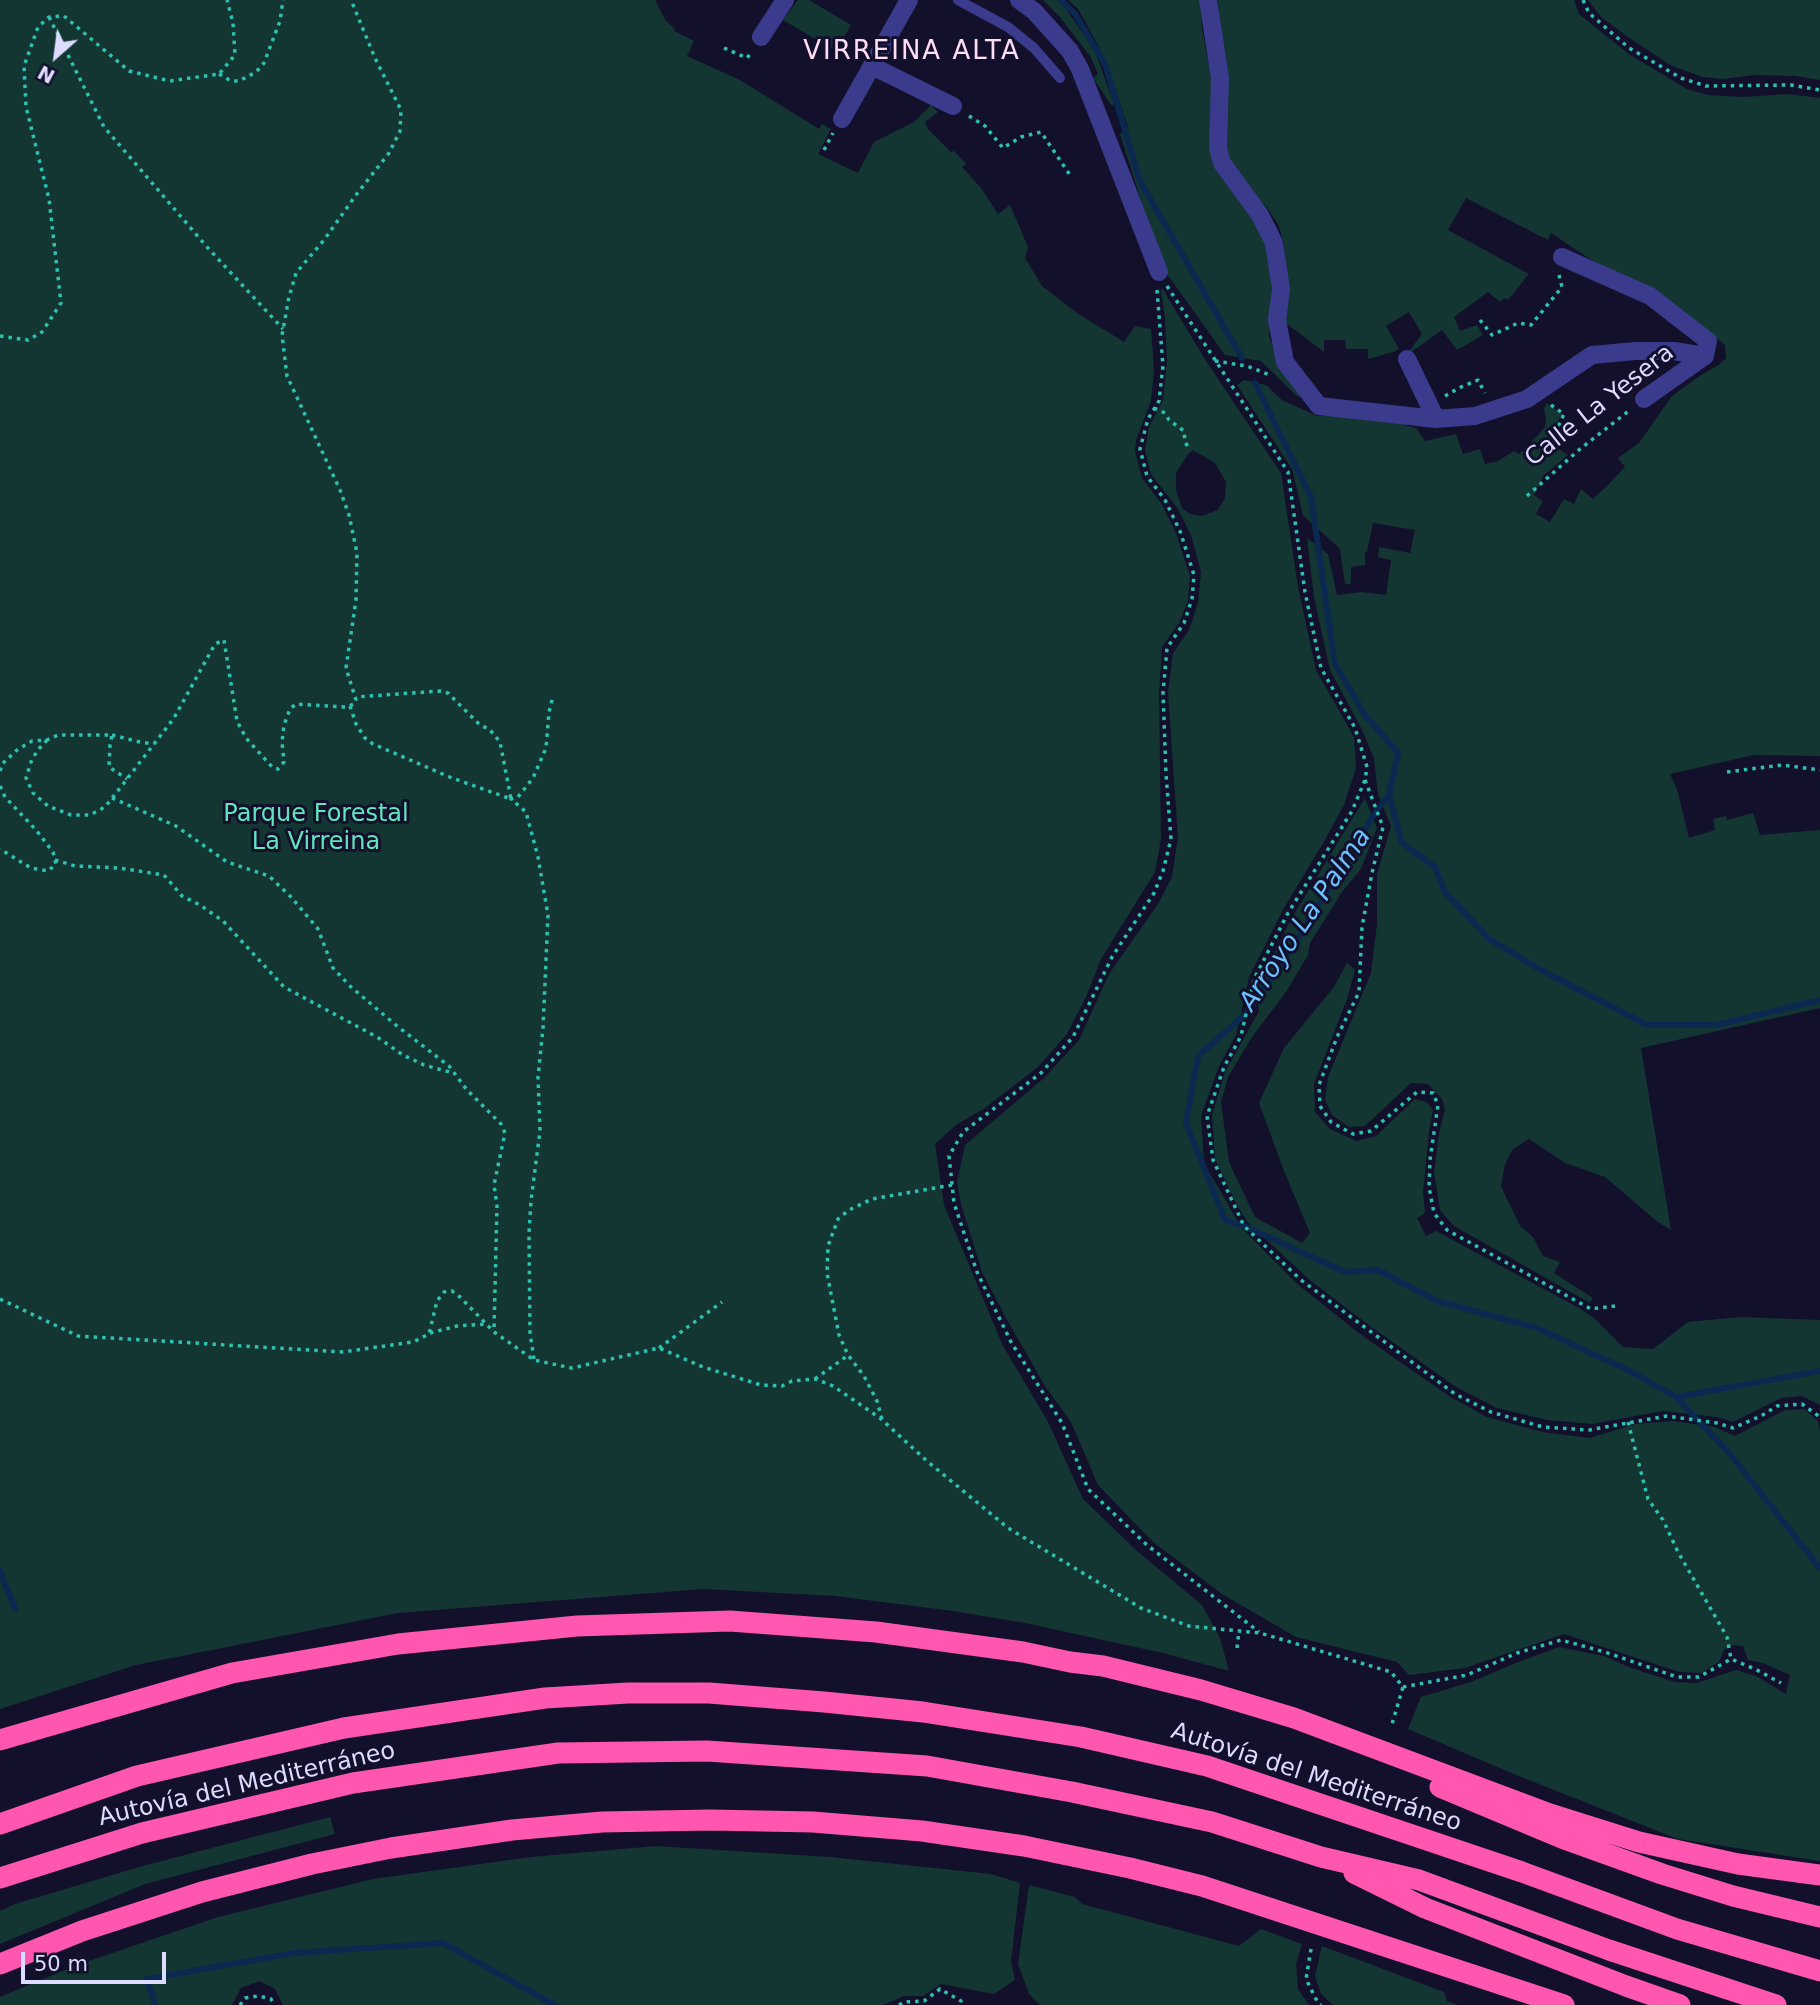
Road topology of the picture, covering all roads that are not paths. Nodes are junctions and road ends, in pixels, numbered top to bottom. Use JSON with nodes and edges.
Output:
{"nodes":[{"id":1,"x":785,"y":0,"type":"edge"},
{"id":2,"x":909,"y":0,"type":"edge"},
{"id":3,"x":958,"y":0,"type":"edge"},
{"id":4,"x":1019,"y":0,"type":"edge"},
{"id":5,"x":1208,"y":0,"type":"edge"},
{"id":6,"x":971,"y":3,"type":"edge"},
{"id":7,"x":761,"y":37,"type":"dead end"},
{"id":8,"x":872,"y":66,"type":"junction"},
{"id":9,"x":1060,"y":78,"type":"dead end"},
{"id":10,"x":953,"y":106,"type":"road end"},
{"id":11,"x":842,"y":120,"type":"dead end"},
{"id":12,"x":1562,"y":257,"type":"road end"},
{"id":13,"x":1159,"y":272,"type":"road end"},
{"id":14,"x":1705,"y":356,"type":"junction"},
{"id":15,"x":1407,"y":359,"type":"dead end"},
{"id":16,"x":1644,"y":399,"type":"road end"},
{"id":17,"x":1433,"y":412,"type":"junction"},
{"id":18,"x":1070,"y":1662,"type":"junction"},
{"id":19,"x":0,"y":1740,"type":"edge"},
{"id":20,"x":0,"y":1824,"type":"edge"},
{"id":21,"x":1321,"y":1857,"type":"junction"},
{"id":22,"x":1820,"y":1875,"type":"edge"},
{"id":23,"x":0,"y":1878,"type":"edge"},
{"id":24,"x":1820,"y":1917,"type":"edge"},
{"id":25,"x":0,"y":1964,"type":"edge"},
{"id":26,"x":1820,"y":1971,"type":"edge"},
{"id":27,"x":1564,"y":2005,"type":"edge"},
{"id":28,"x":1680,"y":2005,"type":"edge"},
{"id":29,"x":1776,"y":2005,"type":"edge"}],
"edges":[{"from":1,"to":7,"type":"street"},
{"from":2,"to":8,"type":"street"},
{"from":3,"to":6,"type":"lane"},
{"from":4,"to":13,"type":"street"},
{"from":5,"to":17,"type":"street","name":"Calle La Yesera"},
{"from":6,"to":9,"type":"lane"},
{"from":8,"to":10,"type":"street"},
{"from":8,"to":11,"type":"street"},
{"from":12,"to":14,"type":"street","name":"Calle La Yesera"},
{"from":14,"to":16,"type":"street","name":"Calle La Yesera"},
{"from":14,"to":17,"type":"street","name":"Calle La Yesera"},
{"from":15,"to":17,"type":"street"},
{"from":18,"to":19,"type":"highway"},
{"from":18,"to":22,"type":"highway"},
{"from":18,"to":24,"type":"highway"},
{"from":20,"to":26,"type":"highway","name":"Autovía del Mediterráneo"},
{"from":21,"to":23,"type":"highway","name":"Autovía del Mediterráneo"},
{"from":21,"to":28,"type":"highway"},
{"from":21,"to":29,"type":"highway","name":"Autovía del Mediterráneo"},
{"from":25,"to":27,"type":"highway"}]}
